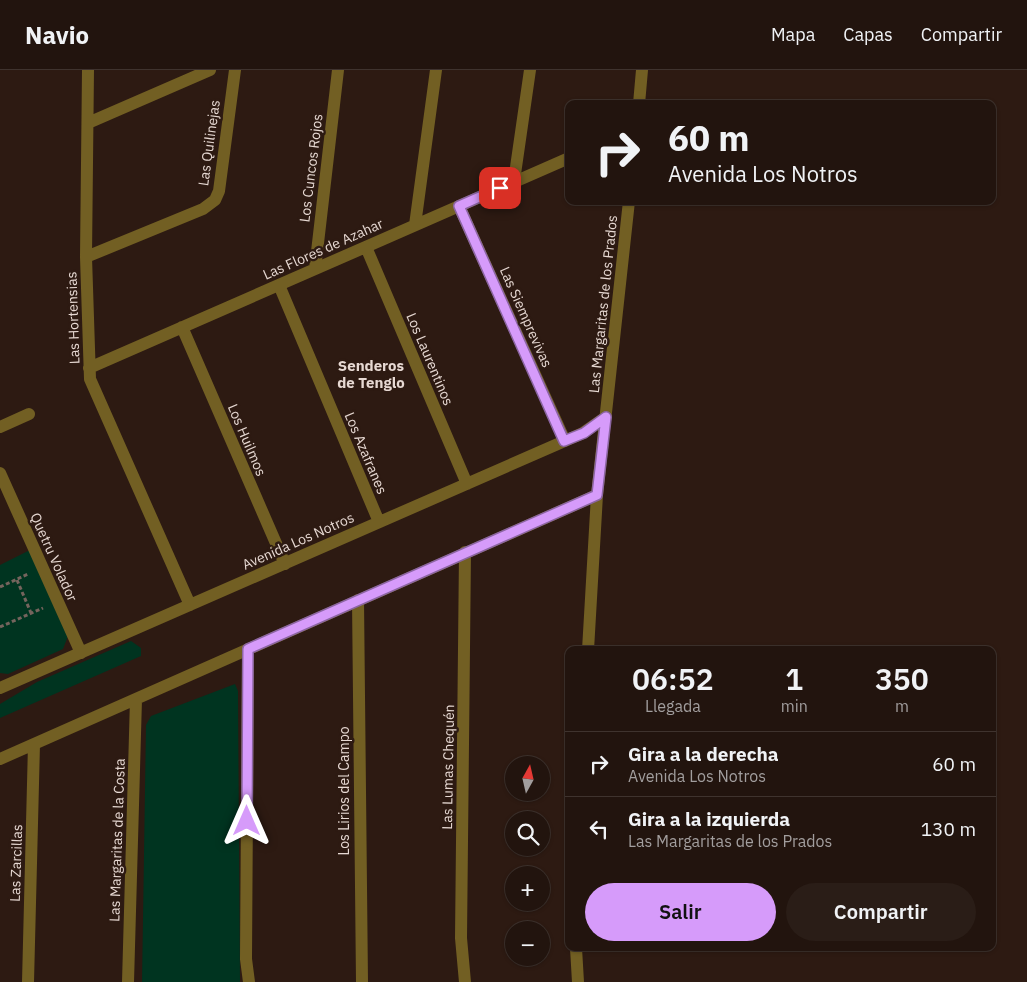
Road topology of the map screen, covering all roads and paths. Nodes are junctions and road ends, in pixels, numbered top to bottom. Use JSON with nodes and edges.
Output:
{"nodes":[{"id":1,"x":88,"y":70,"type":"edge"},
{"id":2,"x":235,"y":70,"type":"edge"},
{"id":3,"x":338,"y":70,"type":"edge"},
{"id":4,"x":436,"y":70,"type":"edge"},
{"id":5,"x":530,"y":70,"type":"edge"},
{"id":6,"x":642,"y":70,"type":"edge"},
{"id":7,"x":202,"y":72,"type":"edge"},
{"id":8,"x":639,"y":100,"type":"edge"},
{"id":9,"x":88,"y":123,"type":"junction"},
{"id":10,"x":565,"y":160,"type":"edge"},
{"id":11,"x":514,"y":181,"type":"junction"},
{"id":12,"x":629,"y":205,"type":"edge"},
{"id":13,"x":459,"y":206,"type":"junction"},
{"id":14,"x":415,"y":225,"type":"junction"},
{"id":15,"x":366,"y":247,"type":"junction"},
{"id":16,"x":86,"y":257,"type":"junction"},
{"id":17,"x":314,"y":269,"type":"junction"},
{"id":18,"x":279,"y":285,"type":"junction"},
{"id":19,"x":182,"y":327,"type":"junction"},
{"id":20,"x":89,"y":368,"type":"junction"},
{"id":21,"x":29,"y":414,"type":"dead end"},
{"id":22,"x":606,"y":417,"type":"junction"},
{"id":23,"x":0,"y":427,"type":"edge"},
{"id":24,"x":564,"y":441,"type":"junction"},
{"id":25,"x":0,"y":473,"type":"edge"},
{"id":26,"x":467,"y":484,"type":"junction"},
{"id":27,"x":597,"y":495,"type":"junction"},
{"id":28,"x":379,"y":522,"type":"junction"},
{"id":29,"x":465,"y":552,"type":"junction"},
{"id":30,"x":285,"y":564,"type":"junction"},
{"id":31,"x":43,"y":568,"type":"junction"},
{"id":32,"x":17,"y":580,"type":"junction"},
{"id":33,"x":0,"y":588,"type":"edge"},
{"id":34,"x":358,"y":600,"type":"junction"},
{"id":35,"x":58,"y":601,"type":"junction"},
{"id":36,"x":190,"y":605,"type":"junction"},
{"id":37,"x":31,"y":613,"type":"junction"},
{"id":38,"x":0,"y":628,"type":"edge"},
{"id":39,"x":588,"y":646,"type":"edge"},
{"id":40,"x":248,"y":649,"type":"junction"},
{"id":41,"x":81,"y":653,"type":"junction"},
{"id":42,"x":0,"y":688,"type":"edge"},
{"id":43,"x":136,"y":699,"type":"junction"},
{"id":44,"x":34,"y":744,"type":"junction"},
{"id":45,"x":0,"y":759,"type":"edge"},
{"id":46,"x":576,"y":951,"type":"edge"},
{"id":47,"x":28,"y":982,"type":"edge"},
{"id":48,"x":128,"y":982,"type":"edge"},
{"id":49,"x":249,"y":982,"type":"edge"},
{"id":50,"x":362,"y":982,"type":"edge"},
{"id":51,"x":465,"y":982,"type":"edge"},
{"id":52,"x":578,"y":982,"type":"edge"}],
"edges":[{"from":1,"to":9,"type":"street","name":"Las Hortensias"},
{"from":2,"to":16,"type":"street","name":"Las Quilinejas"},
{"from":3,"to":17,"type":"street","name":"Los Cuncos Rojos"},
{"from":4,"to":14,"type":"street"},
{"from":5,"to":11,"type":"street"},
{"from":6,"to":8,"type":"street"},
{"from":7,"to":9,"type":"street"},
{"from":9,"to":16,"type":"street","name":"Las Hortensias"},
{"from":10,"to":11,"type":"street","name":"Las Flores de Azahar"},
{"from":11,"to":13,"type":"street","name":"Las Flores de Azahar"},
{"from":12,"to":22,"type":"street","name":"Las Margaritas de los Prados"},
{"from":13,"to":14,"type":"street","name":"Las Flores de Azahar"},
{"from":13,"to":24,"type":"street","name":"Las Siemprevivas"},
{"from":14,"to":15,"type":"street","name":"Las Flores de Azahar"},
{"from":15,"to":17,"type":"street","name":"Las Flores de Azahar"},
{"from":15,"to":26,"type":"street","name":"Los Laurentinos"},
{"from":16,"to":20,"type":"street","name":"Las Hortensias"},
{"from":17,"to":18,"type":"street","name":"Las Flores de Azahar"},
{"from":18,"to":19,"type":"street","name":"Las Flores de Azahar"},
{"from":18,"to":28,"type":"street","name":"Los Azafranes"},
{"from":19,"to":20,"type":"street","name":"Las Flores de Azahar"},
{"from":19,"to":30,"type":"street","name":"Los Huilmos"},
{"from":20,"to":36,"type":"street","name":"Las Hortensias"},
{"from":21,"to":23,"type":"street"},
{"from":22,"to":24,"type":"street","name":"Avenida Los Notros"},
{"from":22,"to":27,"type":"street","name":"Las Margaritas de los Prados"},
{"from":24,"to":26,"type":"street","name":"Avenida Los Notros"},
{"from":25,"to":31,"type":"street","name":"Quetru Volador"},
{"from":26,"to":28,"type":"street","name":"Avenida Los Notros"},
{"from":27,"to":29,"type":"street"},
{"from":27,"to":39,"type":"street","name":"Las Margaritas de los Prados"},
{"from":28,"to":30,"type":"street","name":"Avenida Los Notros"},
{"from":29,"to":34,"type":"street"},
{"from":29,"to":51,"type":"street","name":"Las Lumas Chequén"},
{"from":30,"to":36,"type":"street","name":"Avenida Los Notros"},
{"from":31,"to":32,"type":"path"},
{"from":31,"to":35,"type":"street","name":"Quetru Volador"},
{"from":32,"to":33,"type":"path"},
{"from":32,"to":37,"type":"path"},
{"from":34,"to":40,"type":"street"},
{"from":34,"to":50,"type":"street","name":"Los Lirios del Campo"},
{"from":35,"to":37,"type":"path"},
{"from":35,"to":41,"type":"street","name":"Quetru Volador"},
{"from":36,"to":41,"type":"street","name":"Avenida Los Notros"},
{"from":37,"to":38,"type":"path"},
{"from":40,"to":43,"type":"street"},
{"from":40,"to":49,"type":"street"},
{"from":41,"to":42,"type":"street","name":"Avenida Los Notros"},
{"from":43,"to":44,"type":"street"},
{"from":43,"to":48,"type":"street","name":"Las Margaritas de la Costa"},
{"from":44,"to":45,"type":"street"},
{"from":44,"to":47,"type":"street","name":"Las Zarcillas"},
{"from":46,"to":52,"type":"street"}]}
